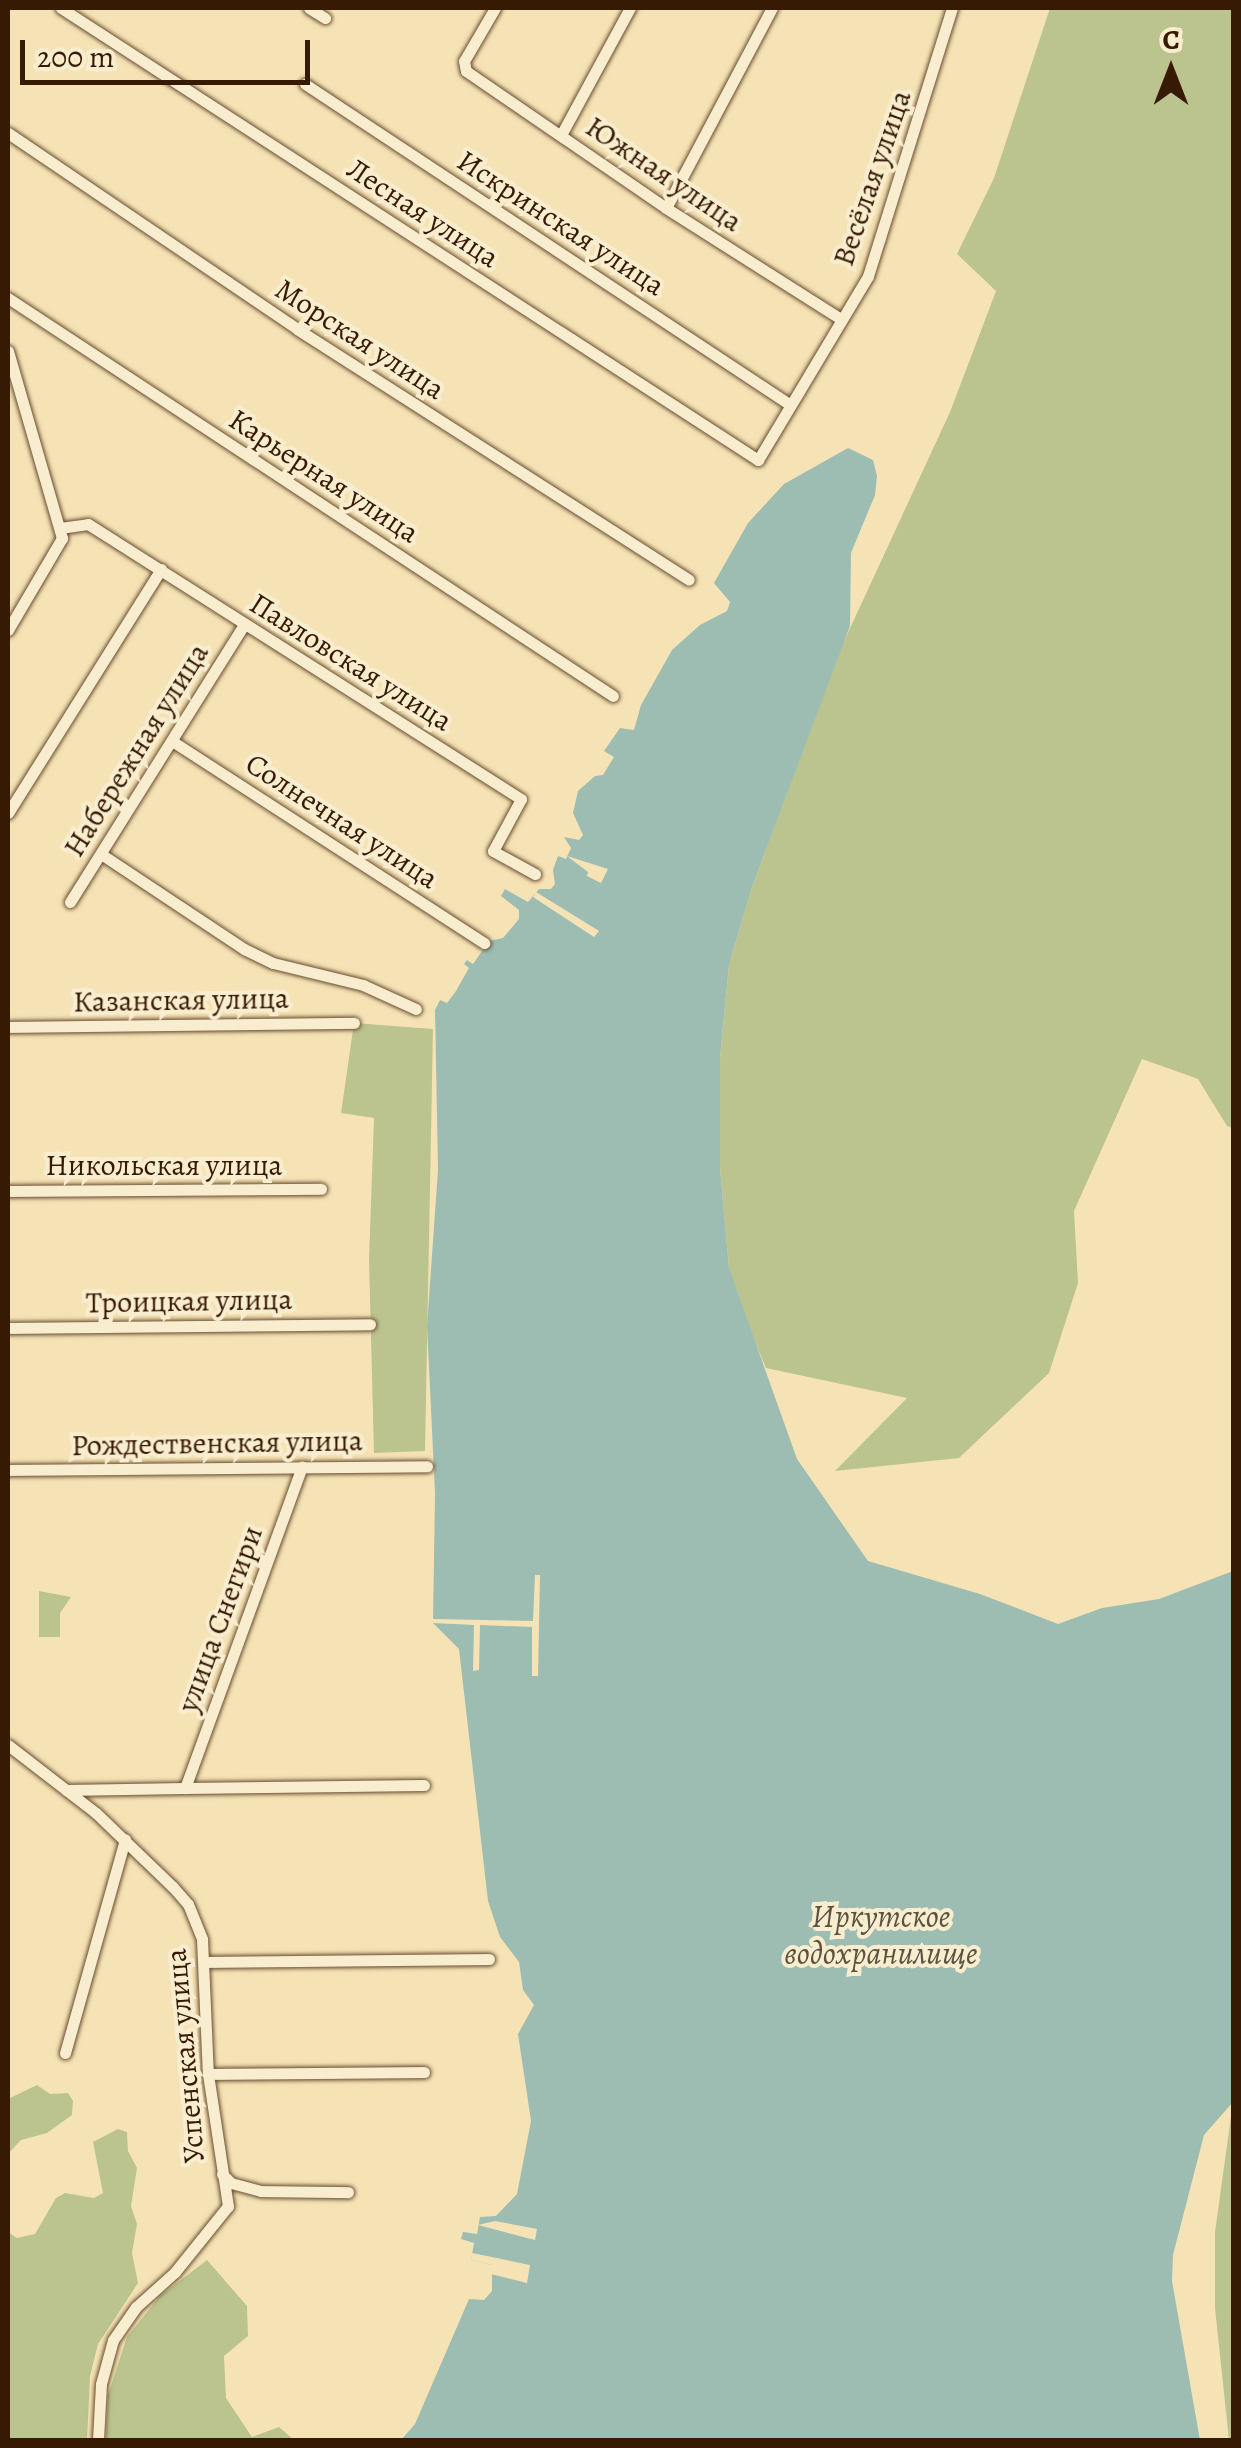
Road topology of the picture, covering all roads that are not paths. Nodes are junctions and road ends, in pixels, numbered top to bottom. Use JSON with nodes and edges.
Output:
{"nodes":[{"id":1,"x":61,"y":8,"type":"edge"},
{"id":2,"x":309,"y":8,"type":"edge"},
{"id":3,"x":495,"y":8,"type":"edge"},
{"id":4,"x":630,"y":8,"type":"edge"},
{"id":5,"x":772,"y":8,"type":"edge"},
{"id":6,"x":952,"y":8,"type":"edge"},
{"id":7,"x":325,"y":18,"type":"dead end"},
{"id":8,"x":305,"y":84,"type":"dead end"},
{"id":9,"x":8,"y":133,"type":"edge"},
{"id":10,"x":561,"y":136,"type":"junction"},
{"id":11,"x":666,"y":208,"type":"junction"},
{"id":12,"x":8,"y":298,"type":"edge"},
{"id":13,"x":839,"y":318,"type":"junction"},
{"id":14,"x":8,"y":351,"type":"edge"},
{"id":15,"x":789,"y":404,"type":"junction"},
{"id":16,"x":758,"y":460,"type":"joint"},
{"id":17,"x":60,"y":528,"type":"junction"},
{"id":18,"x":161,"y":569,"type":"junction"},
{"id":19,"x":689,"y":580,"type":"dead end"},
{"id":20,"x":244,"y":625,"type":"junction"},
{"id":21,"x":8,"y":630,"type":"edge"},
{"id":22,"x":613,"y":696,"type":"dead end"},
{"id":23,"x":172,"y":740,"type":"junction"},
{"id":24,"x":8,"y":813,"type":"edge"},
{"id":25,"x":101,"y":854,"type":"junction"},
{"id":26,"x":535,"y":874,"type":"dead end"},
{"id":27,"x":70,"y":902,"type":"dead end"},
{"id":28,"x":484,"y":943,"type":"dead end"},
{"id":29,"x":416,"y":1009,"type":"dead end"},
{"id":30,"x":354,"y":1023,"type":"dead end"},
{"id":31,"x":8,"y":1027,"type":"edge"},
{"id":32,"x":321,"y":1189,"type":"dead end"},
{"id":33,"x":8,"y":1191,"type":"edge"},
{"id":34,"x":370,"y":1324,"type":"dead end"},
{"id":35,"x":8,"y":1328,"type":"edge"},
{"id":36,"x":302,"y":1466,"type":"junction"},
{"id":37,"x":427,"y":1466,"type":"dead end"},
{"id":38,"x":8,"y":1470,"type":"edge"},
{"id":39,"x":8,"y":1745,"type":"edge"},
{"id":40,"x":424,"y":1786,"type":"dead end"},
{"id":41,"x":185,"y":1788,"type":"junction"},
{"id":42,"x":65,"y":1790,"type":"junction"},
{"id":43,"x":124,"y":1840,"type":"junction"},
{"id":44,"x":489,"y":1958,"type":"dead end"},
{"id":45,"x":205,"y":1962,"type":"junction"},
{"id":46,"x":65,"y":2053,"type":"dead end"},
{"id":47,"x":424,"y":2072,"type":"dead end"},
{"id":48,"x":208,"y":2074,"type":"junction"},
{"id":49,"x":220,"y":2171,"type":"junction"},
{"id":50,"x":348,"y":2192,"type":"dead end"},
{"id":51,"x":98,"y":2440,"type":"edge"}],
"edges":[{"from":1,"to":16,"type":"street","name":"Лесная улица"},
{"from":2,"to":7,"type":"street"},
{"from":3,"to":10,"type":"street","name":"Южная улица"},
{"from":4,"to":10,"type":"street"},
{"from":5,"to":11,"type":"street"},
{"from":6,"to":13,"type":"street","name":"Весёлая улица"},
{"from":8,"to":15,"type":"street","name":"Искринская улица"},
{"from":9,"to":19,"type":"street","name":"Морская улица"},
{"from":10,"to":11,"type":"street","name":"Южная улица"},
{"from":11,"to":13,"type":"street","name":"Южная улица"},
{"from":12,"to":22,"type":"street","name":"Карьерная улица"},
{"from":13,"to":15,"type":"street","name":"Весёлая улица"},
{"from":14,"to":17,"type":"street"},
{"from":15,"to":16,"type":"street","name":"Весёлая улица"},
{"from":17,"to":18,"type":"street","name":"Павловская улица"},
{"from":17,"to":21,"type":"street"},
{"from":18,"to":20,"type":"street","name":"Павловская улица"},
{"from":18,"to":24,"type":"street"},
{"from":20,"to":23,"type":"street","name":"Набережная улица"},
{"from":20,"to":26,"type":"street","name":"Павловская улица"},
{"from":23,"to":25,"type":"street","name":"Набережная улица"},
{"from":23,"to":28,"type":"street","name":"Солнечная улица"},
{"from":25,"to":27,"type":"street","name":"Набережная улица"},
{"from":25,"to":29,"type":"street"},
{"from":30,"to":31,"type":"street","name":"Казанская улица"},
{"from":32,"to":33,"type":"street","name":"Никольская улица"},
{"from":34,"to":35,"type":"street","name":"Троицкая улица"},
{"from":36,"to":37,"type":"street","name":"Рождественская улица"},
{"from":36,"to":38,"type":"street","name":"Рождественская улица"},
{"from":36,"to":41,"type":"street","name":"улица Снегири"},
{"from":39,"to":42,"type":"street","name":"Успенская улица"},
{"from":40,"to":41,"type":"street"},
{"from":41,"to":42,"type":"street"},
{"from":42,"to":43,"type":"street","name":"Успенская улица"},
{"from":43,"to":45,"type":"street","name":"Успенская улица"},
{"from":43,"to":46,"type":"street"},
{"from":44,"to":45,"type":"street"},
{"from":45,"to":48,"type":"street","name":"Успенская улица"},
{"from":47,"to":48,"type":"street"},
{"from":48,"to":49,"type":"street","name":"Успенская улица"},
{"from":49,"to":50,"type":"street"},
{"from":49,"to":51,"type":"street","name":"Успенская улица"}]}
